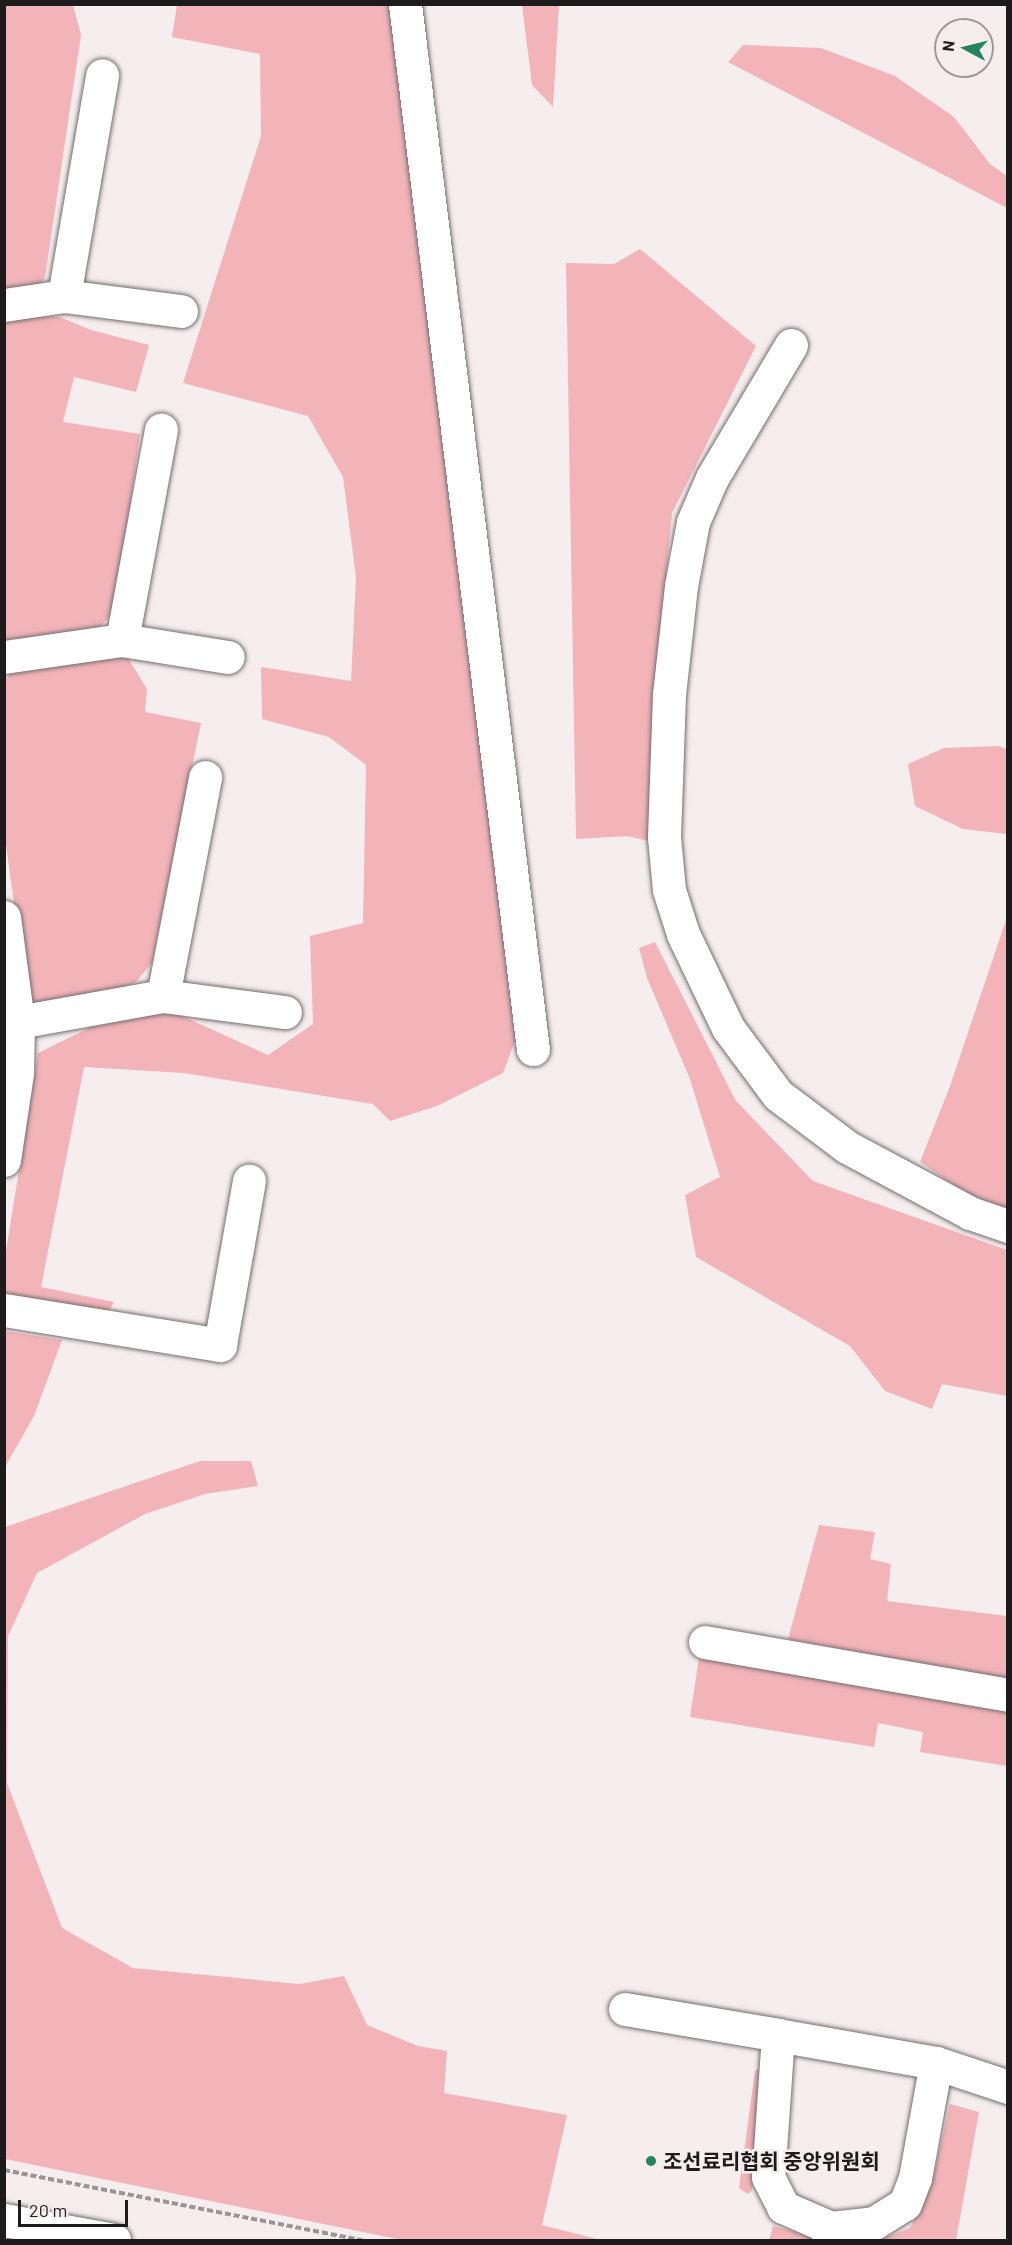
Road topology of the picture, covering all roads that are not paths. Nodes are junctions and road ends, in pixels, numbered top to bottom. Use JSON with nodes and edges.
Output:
{"nodes":[{"id":1,"x":405,"y":4,"type":"edge"},
{"id":2,"x":102,"y":75,"type":"dead end"},
{"id":3,"x":64,"y":296,"type":"junction"},
{"id":4,"x":4,"y":305,"type":"edge"},
{"id":5,"x":181,"y":311,"type":"dead end"},
{"id":6,"x":791,"y":345,"type":"dead end"},
{"id":7,"x":160,"y":430,"type":"dead end"},
{"id":8,"x":122,"y":640,"type":"junction"},
{"id":9,"x":4,"y":657,"type":"edge"},
{"id":10,"x":228,"y":657,"type":"dead end"},
{"id":11,"x":205,"y":777,"type":"dead end"},
{"id":12,"x":4,"y":917,"type":"edge"},
{"id":13,"x":163,"y":996,"type":"junction"},
{"id":14,"x":285,"y":1012,"type":"dead end"},
{"id":15,"x":18,"y":1022,"type":"junction"},
{"id":16,"x":533,"y":1049,"type":"dead end"},
{"id":17,"x":4,"y":1160,"type":"edge"},
{"id":18,"x":249,"y":1181,"type":"dead end"},
{"id":19,"x":1008,"y":1226,"type":"edge"},
{"id":20,"x":4,"y":1310,"type":"edge"},
{"id":21,"x":705,"y":1642,"type":"dead end"},
{"id":22,"x":1008,"y":1695,"type":"edge"},
{"id":23,"x":625,"y":2009,"type":"dead end"},
{"id":24,"x":778,"y":2035,"type":"junction"},
{"id":25,"x":936,"y":2063,"type":"junction"},
{"id":26,"x":1008,"y":2087,"type":"edge"},
{"id":27,"x":4,"y":2220,"type":"edge"},
{"id":28,"x":829,"y":2234,"type":"edge"},
{"id":29,"x":114,"y":2241,"type":"edge"}],
"edges":[{"from":1,"to":16,"type":"street"},
{"from":2,"to":3,"type":"street"},
{"from":3,"to":4,"type":"street"},
{"from":3,"to":5,"type":"street"},
{"from":6,"to":19,"type":"street"},
{"from":7,"to":8,"type":"street"},
{"from":8,"to":9,"type":"street"},
{"from":8,"to":10,"type":"street"},
{"from":11,"to":13,"type":"street"},
{"from":12,"to":15,"type":"street"},
{"from":13,"to":14,"type":"street"},
{"from":13,"to":15,"type":"street"},
{"from":15,"to":17,"type":"street"},
{"from":18,"to":20,"type":"street"},
{"from":21,"to":22,"type":"street"},
{"from":23,"to":24,"type":"street"},
{"from":24,"to":25,"type":"street"},
{"from":24,"to":28,"type":"street"},
{"from":25,"to":26,"type":"street"},
{"from":25,"to":28,"type":"street"},
{"from":27,"to":29,"type":"street"}]}
